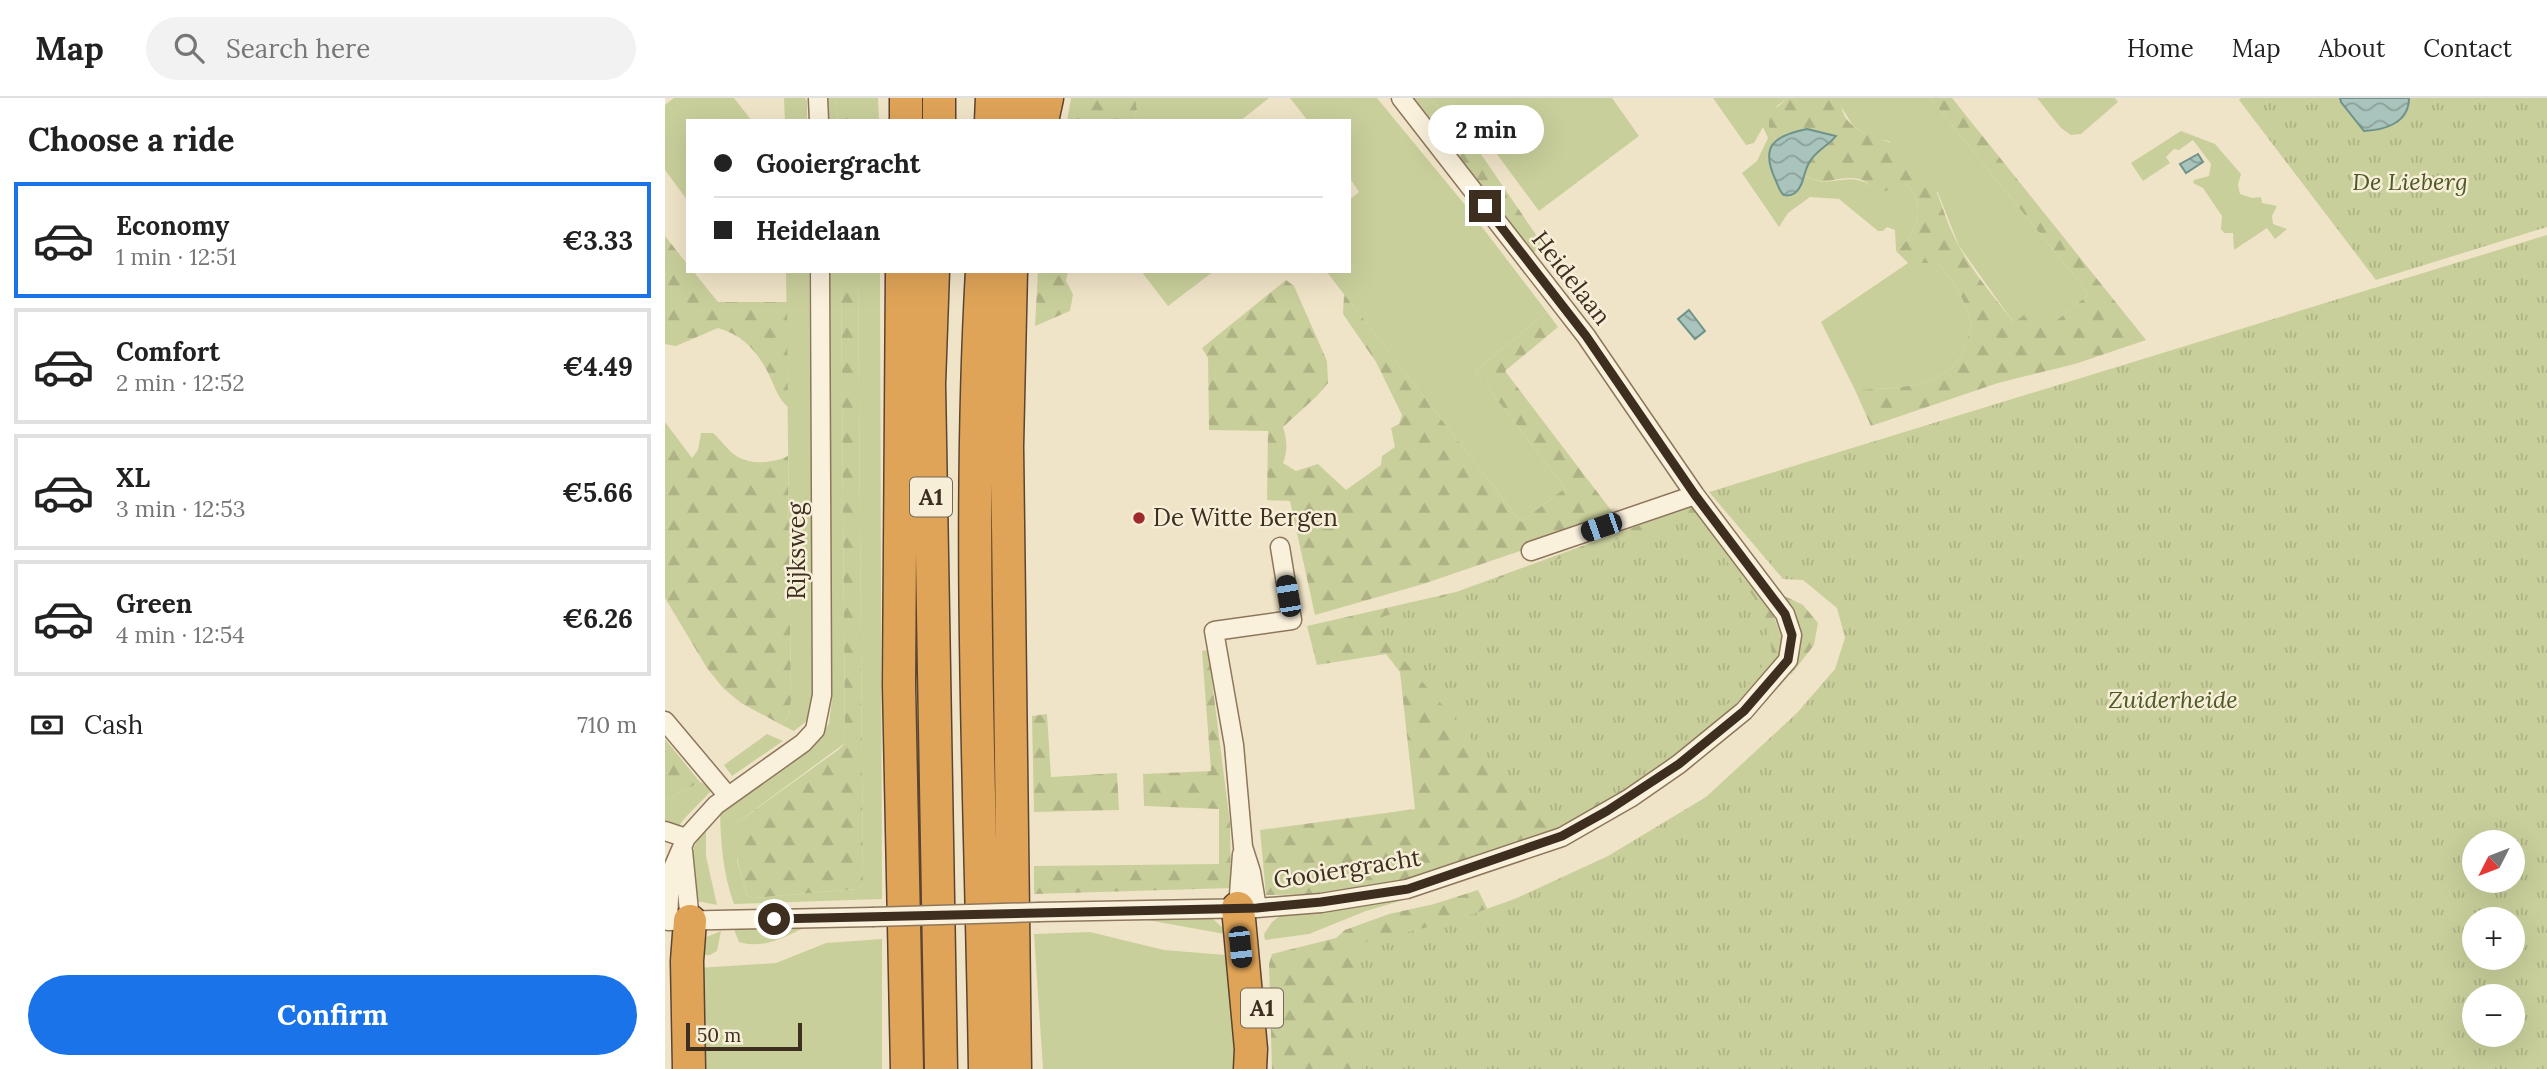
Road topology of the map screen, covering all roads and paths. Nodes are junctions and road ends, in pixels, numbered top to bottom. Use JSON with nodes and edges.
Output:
{"nodes":[{"id":1,"x":818,"y":98,"type":"edge"},
{"id":2,"x":885,"y":98,"type":"edge"},
{"id":3,"x":907,"y":98,"type":"edge"},
{"id":4,"x":939,"y":98,"type":"edge"},
{"id":5,"x":992,"y":98,"type":"edge"},
{"id":6,"x":1022,"y":98,"type":"edge"},
{"id":7,"x":1047,"y":98,"type":"edge"},
{"id":8,"x":1401,"y":98,"type":"edge"},
{"id":9,"x":819,"y":119,"type":"edge"},
{"id":10,"x":885,"y":119,"type":"edge"},
{"id":11,"x":906,"y":119,"type":"edge"},
{"id":12,"x":939,"y":119,"type":"edge"},
{"id":13,"x":991,"y":119,"type":"edge"},
{"id":14,"x":1020,"y":119,"type":"edge"},
{"id":15,"x":1042,"y":119,"type":"edge"},
{"id":16,"x":820,"y":273,"type":"edge"},
{"id":17,"x":894,"y":273,"type":"edge"},
{"id":18,"x":902,"y":273,"type":"edge"},
{"id":19,"x":933,"y":273,"type":"edge"},
{"id":20,"x":982,"y":273,"type":"edge"},
{"id":21,"x":1011,"y":273,"type":"edge"},
{"id":22,"x":901,"y":334,"type":"junction"},
{"id":23,"x":1695,"y":495,"type":"junction"},
{"id":24,"x":1280,"y":547,"type":"dead end"},
{"id":25,"x":1531,"y":551,"type":"dead end"},
{"id":26,"x":665,"y":721,"type":"edge"},
{"id":27,"x":732,"y":793,"type":"junction"},
{"id":28,"x":665,"y":831,"type":"edge"},
{"id":29,"x":685,"y":843,"type":"junction"},
{"id":30,"x":1247,"y":908,"type":"junction"},
{"id":31,"x":679,"y":921,"type":"junction"},
{"id":32,"x":905,"y":1060,"type":"edge"},
{"id":33,"x":671,"y":1069,"type":"edge"},
{"id":34,"x":689,"y":1069,"type":"edge"},
{"id":35,"x":941,"y":1069,"type":"edge"},
{"id":36,"x":985,"y":1069,"type":"edge"},
{"id":37,"x":1015,"y":1069,"type":"edge"},
{"id":38,"x":1250,"y":1069,"type":"edge"},
{"id":39,"x":1264,"y":1069,"type":"edge"}],
"edges":[{"from":1,"to":9,"type":"street"},
{"from":2,"to":10,"type":"highway"},
{"from":3,"to":11,"type":"highway"},
{"from":4,"to":12,"type":"highway"},
{"from":5,"to":13,"type":"highway"},
{"from":6,"to":14,"type":"highway"},
{"from":7,"to":15,"type":"highway"},
{"from":8,"to":23,"type":"street","name":"Heidelaan"},
{"from":16,"to":27,"type":"street","name":"Rijksweg"},
{"from":17,"to":22,"type":"highway"},
{"from":18,"to":22,"type":"highway","number":"A1"},
{"from":19,"to":35,"type":"highway","number":"A1"},
{"from":20,"to":36,"type":"highway","number":"A1"},
{"from":21,"to":37,"type":"highway"},
{"from":22,"to":32,"type":"highway","number":"A1"},
{"from":23,"to":25,"type":"street"},
{"from":23,"to":30,"type":"street","name":"Gooiergracht"},
{"from":24,"to":30,"type":"street"},
{"from":26,"to":27,"type":"street"},
{"from":27,"to":29,"type":"street"},
{"from":28,"to":29,"type":"street"},
{"from":29,"to":31,"type":"street"},
{"from":30,"to":31,"type":"street","name":"Gooiergracht","bridge":true},
{"from":30,"to":38,"type":"highway","number":"A1"},
{"from":30,"to":39,"type":"highway","number":"A1"},
{"from":31,"to":33,"type":"highway"},
{"from":31,"to":34,"type":"highway"}]}
